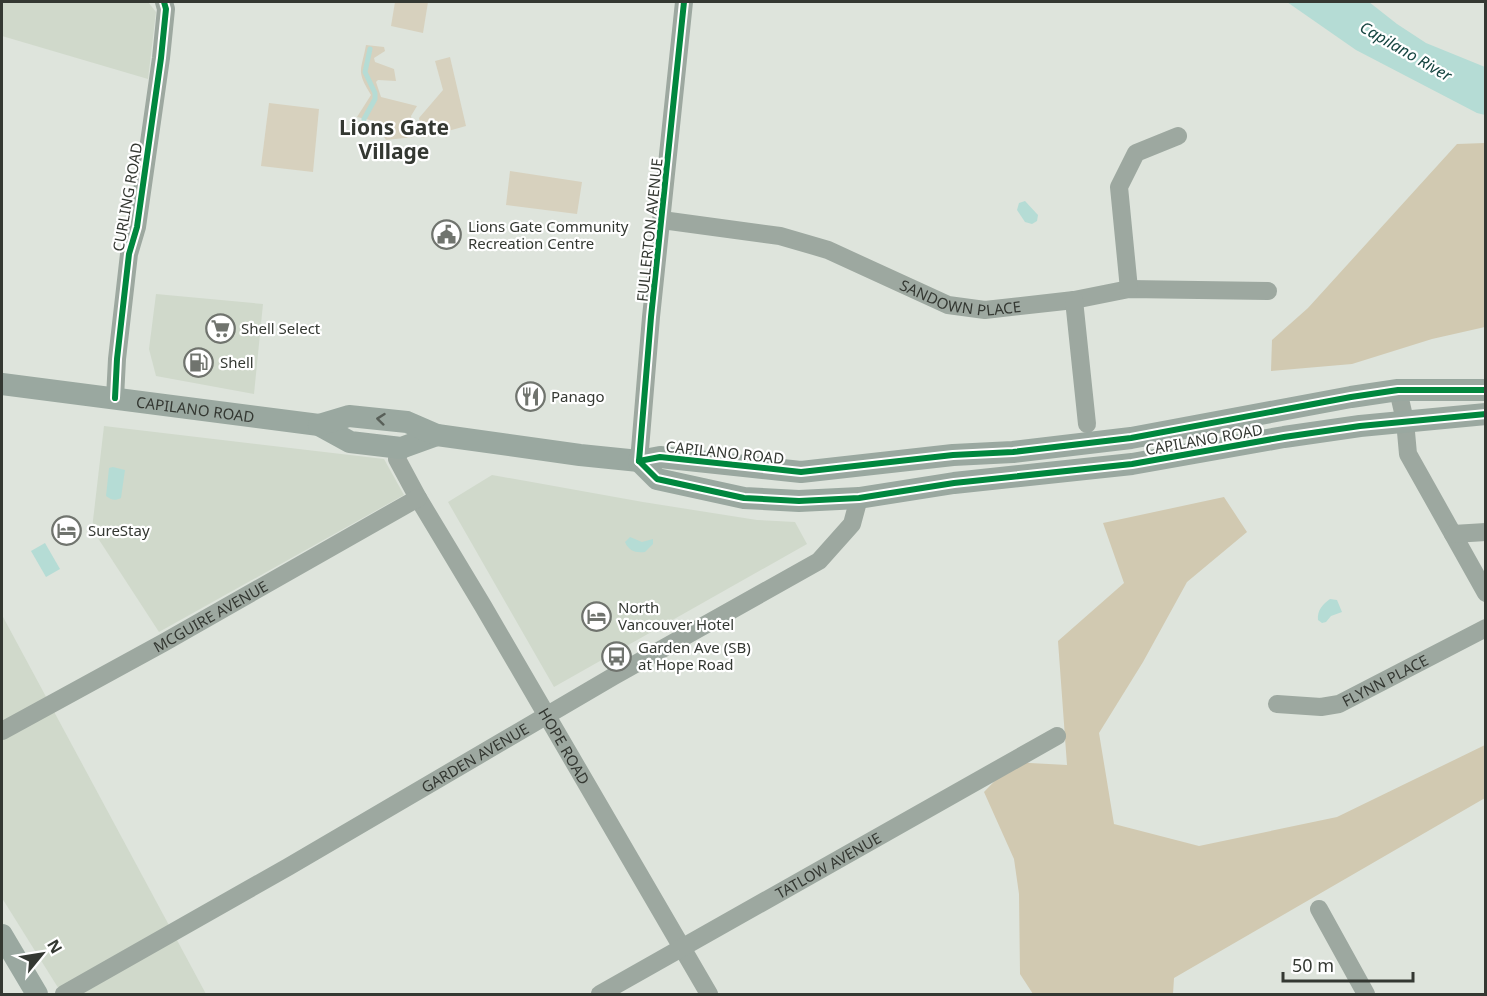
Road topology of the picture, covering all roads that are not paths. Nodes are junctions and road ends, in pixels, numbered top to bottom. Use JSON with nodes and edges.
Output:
{"nodes":[{"id":1,"x":164,"y":2,"type":"edge"},
{"id":2,"x":684,"y":2,"type":"edge"},
{"id":3,"x":1178,"y":136,"type":"dead end"},
{"id":4,"x":662,"y":220,"type":"junction"},
{"id":5,"x":1129,"y":290,"type":"junction"},
{"id":6,"x":1268,"y":291,"type":"dead end"},
{"id":7,"x":1074,"y":300,"type":"junction"},
{"id":8,"x":2,"y":384,"type":"edge"},
{"id":9,"x":1398,"y":390,"type":"junction"},
{"id":10,"x":1485,"y":390,"type":"edge"},
{"id":11,"x":115,"y":398,"type":"junction"},
{"id":12,"x":1485,"y":414,"type":"edge"},
{"id":13,"x":1405,"y":421,"type":"junction"},
{"id":14,"x":1087,"y":424,"type":"dead end"},
{"id":15,"x":319,"y":425,"type":"junction"},
{"id":16,"x":437,"y":435,"type":"junction"},
{"id":17,"x":402,"y":448,"type":"junction"},
{"id":18,"x":1013,"y":452,"type":"junction"},
{"id":19,"x":639,"y":461,"type":"junction"},
{"id":20,"x":418,"y":498,"type":"junction"},
{"id":21,"x":859,"y":498,"type":"junction"},
{"id":22,"x":1485,"y":532,"type":"edge"},
{"id":23,"x":1453,"y":534,"type":"junction"},
{"id":24,"x":1485,"y":592,"type":"edge"},
{"id":25,"x":1485,"y":628,"type":"edge"},
{"id":26,"x":1277,"y":704,"type":"dead end"},
{"id":27,"x":548,"y":716,"type":"junction"},
{"id":28,"x":2,"y":731,"type":"edge"},
{"id":29,"x":1056,"y":736,"type":"dead end"},
{"id":30,"x":1319,"y":909,"type":"dead end"},
{"id":31,"x":2,"y":935,"type":"edge"},
{"id":32,"x":682,"y":948,"type":"junction"},
{"id":33,"x":37,"y":994,"type":"edge"},
{"id":34,"x":64,"y":994,"type":"edge"},
{"id":35,"x":600,"y":994,"type":"edge"},
{"id":36,"x":709,"y":994,"type":"edge"},
{"id":37,"x":1366,"y":994,"type":"edge"}],
"edges":[{"from":1,"to":11,"type":"street","name":"CURLING ROAD"},
{"from":2,"to":4,"type":"street","name":"FULLERTON AVENUE"},
{"from":3,"to":5,"type":"street"},
{"from":4,"to":7,"type":"street","name":"SANDOWN PLACE"},
{"from":4,"to":19,"type":"street","name":"FULLERTON AVENUE"},
{"from":5,"to":6,"type":"street","name":"SANDOWN PLACE"},
{"from":5,"to":7,"type":"street","name":"SANDOWN PLACE"},
{"from":7,"to":14,"type":"street"},
{"from":8,"to":11,"type":"main road","name":"CAPILANO ROAD"},
{"from":9,"to":10,"type":"main road","name":"CAPILANO ROAD"},
{"from":9,"to":13,"type":"street"},
{"from":9,"to":18,"type":"main road","name":"CAPILANO ROAD"},
{"from":11,"to":15,"type":"main road","name":"CAPILANO ROAD"},
{"from":12,"to":13,"type":"main road","name":"CAPILANO ROAD"},
{"from":13,"to":21,"type":"main road","name":"CAPILANO ROAD"},
{"from":13,"to":23,"type":"street"},
{"from":16,"to":15,"type":"main road","name":"CAPILANO ROAD","one_way":true},
{"from":15,"to":17,"type":"main road","name":"CAPILANO ROAD"},
{"from":16,"to":17,"type":"main road"},
{"from":16,"to":19,"type":"main road","name":"CAPILANO ROAD"},
{"from":17,"to":20,"type":"street","name":"HOPE ROAD"},
{"from":18,"to":19,"type":"main road","name":"CAPILANO ROAD"},
{"from":18,"to":21,"type":"main road"},
{"from":19,"to":21,"type":"main road","name":"CAPILANO ROAD"},
{"from":20,"to":27,"type":"street","name":"HOPE ROAD"},
{"from":20,"to":28,"type":"street","name":"MCGUIRE AVENUE"},
{"from":21,"to":27,"type":"street","name":"GARDEN AVENUE"},
{"from":22,"to":23,"type":"street"},
{"from":23,"to":24,"type":"street"},
{"from":25,"to":26,"type":"street","name":"FLYNN PLACE"},
{"from":27,"to":32,"type":"street","name":"HOPE ROAD"},
{"from":27,"to":34,"type":"street","name":"GARDEN AVENUE"},
{"from":29,"to":32,"type":"street","name":"TATLOW AVENUE"},
{"from":30,"to":37,"type":"street"},
{"from":31,"to":33,"type":"main road"},
{"from":32,"to":35,"type":"street","name":"TATLOW AVENUE"},
{"from":32,"to":36,"type":"street","name":"HOPE ROAD"}]}
